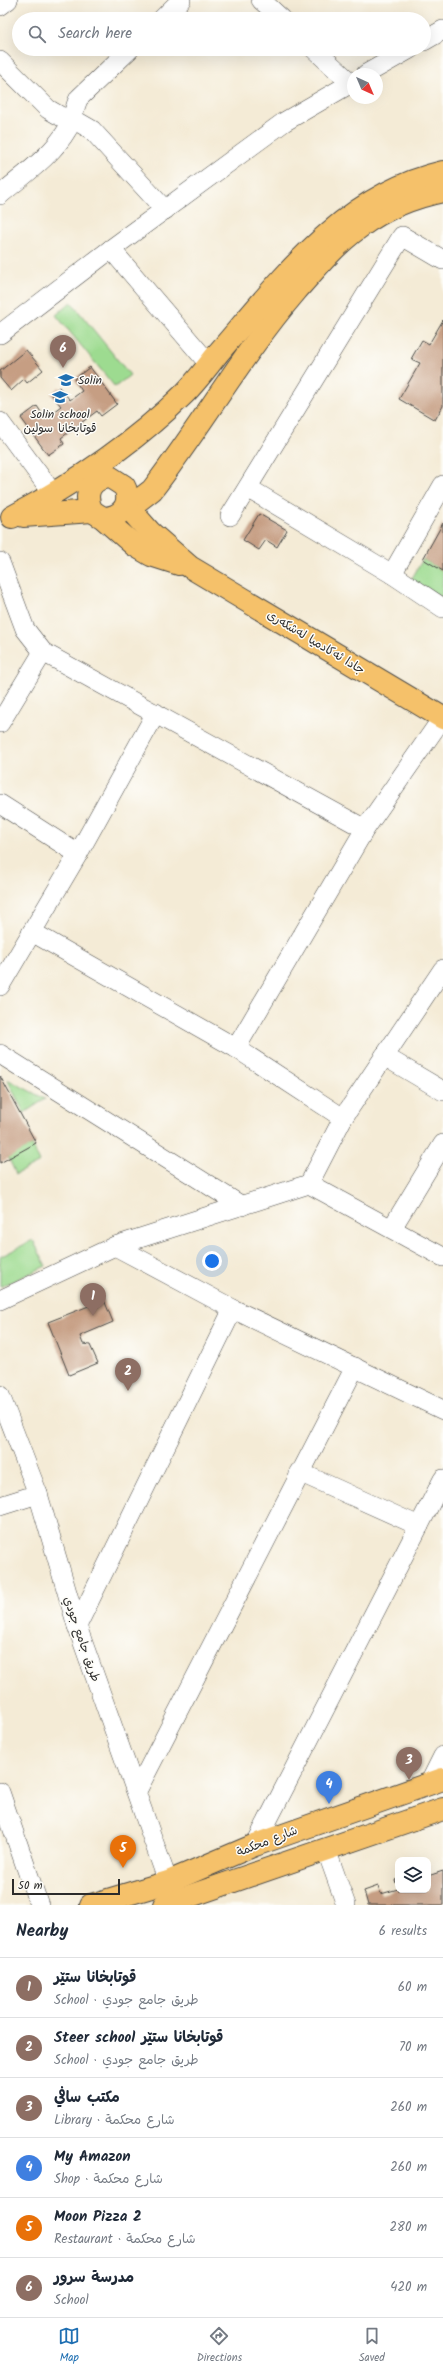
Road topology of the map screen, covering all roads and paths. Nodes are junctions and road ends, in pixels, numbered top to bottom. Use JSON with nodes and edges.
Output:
{"nodes":[{"id":1,"x":8,"y":0,"type":"edge"},
{"id":2,"x":181,"y":0,"type":"edge"},
{"id":3,"x":261,"y":0,"type":"edge"},
{"id":4,"x":0,"y":6,"type":"edge"},
{"id":5,"x":169,"y":12,"type":"edge"},
{"id":6,"x":274,"y":12,"type":"edge"},
{"id":7,"x":443,"y":30,"type":"edge"},
{"id":8,"x":431,"y":37,"type":"edge"},
{"id":9,"x":123,"y":56,"type":"edge"},
{"id":10,"x":324,"y":56,"type":"edge"},
{"id":11,"x":398,"y":56,"type":"edge"},
{"id":12,"x":0,"y":61,"type":"edge"},
{"id":13,"x":378,"y":68,"type":"edge"},
{"id":14,"x":347,"y":73,"type":"edge"},
{"id":15,"x":347,"y":86,"type":"edge"},
{"id":16,"x":73,"y":119,"type":"junction"},
{"id":17,"x":443,"y":172,"type":"edge"},
{"id":18,"x":443,"y":191,"type":"edge"},
{"id":19,"x":0,"y":195,"type":"edge"},
{"id":20,"x":165,"y":210,"type":"junction"},
{"id":21,"x":111,"y":249,"type":"junction"},
{"id":22,"x":443,"y":260,"type":"edge"},
{"id":23,"x":0,"y":334,"type":"edge"},
{"id":24,"x":209,"y":364,"type":"junction"},
{"id":25,"x":0,"y":422,"type":"edge"},
{"id":26,"x":112,"y":454,"type":"junction"},
{"id":27,"x":94,"y":484,"type":"junction"},
{"id":28,"x":443,"y":485,"type":"edge"},
{"id":29,"x":248,"y":488,"type":"junction"},
{"id":30,"x":54,"y":495,"type":"junction"},
{"id":31,"x":127,"y":504,"type":"junction"},
{"id":32,"x":97,"y":514,"type":"junction"},
{"id":33,"x":230,"y":516,"type":"dead end"},
{"id":34,"x":6,"y":518,"type":"edge"},
{"id":35,"x":0,"y":562,"type":"edge"},
{"id":36,"x":190,"y":567,"type":"junction"},
{"id":37,"x":392,"y":574,"type":"junction"},
{"id":38,"x":443,"y":608,"type":"edge"},
{"id":39,"x":44,"y":652,"type":"junction"},
{"id":40,"x":156,"y":713,"type":"junction"},
{"id":41,"x":443,"y":717,"type":"edge"},
{"id":42,"x":0,"y":723,"type":"edge"},
{"id":43,"x":0,"y":804,"type":"edge"},
{"id":44,"x":366,"y":829,"type":"junction"},
{"id":45,"x":78,"y":854,"type":"junction"},
{"id":46,"x":32,"y":932,"type":"junction"},
{"id":47,"x":443,"y":968,"type":"edge"},
{"id":48,"x":0,"y":986,"type":"edge"},
{"id":49,"x":236,"y":1048,"type":"junction"},
{"id":50,"x":0,"y":1054,"type":"edge"},
{"id":51,"x":384,"y":1056,"type":"junction"},
{"id":52,"x":443,"y":1091,"type":"edge"},
{"id":53,"x":343,"y":1118,"type":"junction"},
{"id":54,"x":443,"y":1144,"type":"edge"},
{"id":55,"x":309,"y":1184,"type":"junction"},
{"id":56,"x":242,"y":1206,"type":"junction"},
{"id":57,"x":392,"y":1228,"type":"junction"},
{"id":58,"x":115,"y":1246,"type":"junction"},
{"id":59,"x":443,"y":1257,"type":"edge"},
{"id":60,"x":0,"y":1300,"type":"edge"},
{"id":61,"x":233,"y":1309,"type":"junction"},
{"id":62,"x":355,"y":1367,"type":"junction"},
{"id":63,"x":0,"y":1395,"type":"edge"},
{"id":64,"x":443,"y":1410,"type":"edge"},
{"id":65,"x":299,"y":1472,"type":"junction"},
{"id":66,"x":443,"y":1479,"type":"edge"},
{"id":67,"x":38,"y":1494,"type":"junction"},
{"id":68,"x":0,"y":1506,"type":"edge"},
{"id":69,"x":419,"y":1526,"type":"junction"},
{"id":70,"x":76,"y":1626,"type":"junction"},
{"id":71,"x":443,"y":1756,"type":"edge"},
{"id":72,"x":436,"y":1781,"type":"edge"},
{"id":73,"x":137,"y":1791,"type":"junction"},
{"id":74,"x":0,"y":1792,"type":"edge"},
{"id":75,"x":443,"y":1809,"type":"edge"},
{"id":76,"x":255,"y":1845,"type":"junction"},
{"id":77,"x":326,"y":1849,"type":"junction"},
{"id":78,"x":168,"y":1882,"type":"junction"},
{"id":79,"x":39,"y":1905,"type":"edge"},
{"id":80,"x":91,"y":1905,"type":"edge"},
{"id":81,"x":164,"y":1905,"type":"edge"},
{"id":82,"x":346,"y":1905,"type":"edge"}],
"edges":[{"from":1,"to":4,"type":"street"},
{"from":2,"to":5,"type":"street"},
{"from":3,"to":6,"type":"street"},
{"from":7,"to":8,"type":"street"},
{"from":9,"to":16,"type":"street"},
{"from":10,"to":14,"type":"street"},
{"from":11,"to":13,"type":"street"},
{"from":12,"to":16,"type":"street"},
{"from":15,"to":20,"type":"street"},
{"from":16,"to":19,"type":"street"},
{"from":16,"to":20,"type":"street"},
{"from":17,"to":24,"type":"main road"},
{"from":18,"to":31,"type":"main road"},
{"from":20,"to":21,"type":"street"},
{"from":21,"to":23,"type":"street"},
{"from":21,"to":24,"type":"street"},
{"from":22,"to":29,"type":"street"},
{"from":24,"to":26,"type":"main road"},
{"from":25,"to":30,"type":"street"},
{"from":26,"to":27,"type":"main road"},
{"from":26,"to":30,"type":"main road"},
{"from":27,"to":30,"type":"main road"},
{"from":27,"to":31,"type":"main road"},
{"from":27,"to":32,"type":"main road"},
{"from":28,"to":37,"type":"street"},
{"from":29,"to":33,"type":"street"},
{"from":29,"to":37,"type":"street"},
{"from":30,"to":34,"type":"main road"},
{"from":31,"to":32,"type":"main road"},
{"from":31,"to":36,"type":"main road"},
{"from":32,"to":34,"type":"main road"},
{"from":32,"to":36,"type":"main road"},
{"from":35,"to":39,"type":"street"},
{"from":36,"to":41,"type":"main road","name":"جادا ئه‌كادميا له‌شكه‌رى"},
{"from":37,"to":38,"type":"street"},
{"from":39,"to":40,"type":"street"},
{"from":39,"to":42,"type":"street"},
{"from":40,"to":44,"type":"street"},
{"from":40,"to":45,"type":"street"},
{"from":41,"to":44,"type":"street"},
{"from":43,"to":45,"type":"street"},
{"from":44,"to":49,"type":"street"},
{"from":45,"to":46,"type":"street"},
{"from":46,"to":48,"type":"street"},
{"from":46,"to":49,"type":"street"},
{"from":47,"to":51,"type":"street"},
{"from":49,"to":53,"type":"street"},
{"from":50,"to":56,"type":"street"},
{"from":51,"to":52,"type":"street"},
{"from":51,"to":53,"type":"street"},
{"from":53,"to":55,"type":"street"},
{"from":54,"to":57,"type":"street"},
{"from":55,"to":56,"type":"street"},
{"from":55,"to":57,"type":"street"},
{"from":56,"to":58,"type":"street"},
{"from":57,"to":59,"type":"street"},
{"from":58,"to":60,"type":"street"},
{"from":58,"to":61,"type":"street"},
{"from":61,"to":62,"type":"street"},
{"from":61,"to":70,"type":"street"},
{"from":62,"to":64,"type":"street"},
{"from":62,"to":65,"type":"street"},
{"from":63,"to":67,"type":"street","name":"طريق جامع جودي"},
{"from":65,"to":69,"type":"street"},
{"from":65,"to":73,"type":"street"},
{"from":66,"to":69,"type":"street"},
{"from":67,"to":68,"type":"street"},
{"from":67,"to":70,"type":"street","name":"طريق جامع جودي"},
{"from":69,"to":76,"type":"street"},
{"from":70,"to":73,"type":"street","name":"طريق جامع جودي"},
{"from":71,"to":72,"type":"street"},
{"from":72,"to":76,"type":"main road","name":"شارع محكمة"},
{"from":73,"to":78,"type":"street","name":"طريق جامع جودي"},
{"from":74,"to":79,"type":"street"},
{"from":75,"to":77,"type":"main road"},
{"from":76,"to":78,"type":"main road","name":"شارع محكمة"},
{"from":77,"to":81,"type":"main road"},
{"from":77,"to":82,"type":"street"},
{"from":78,"to":80,"type":"main road","name":"شارع محكمة"}]}
